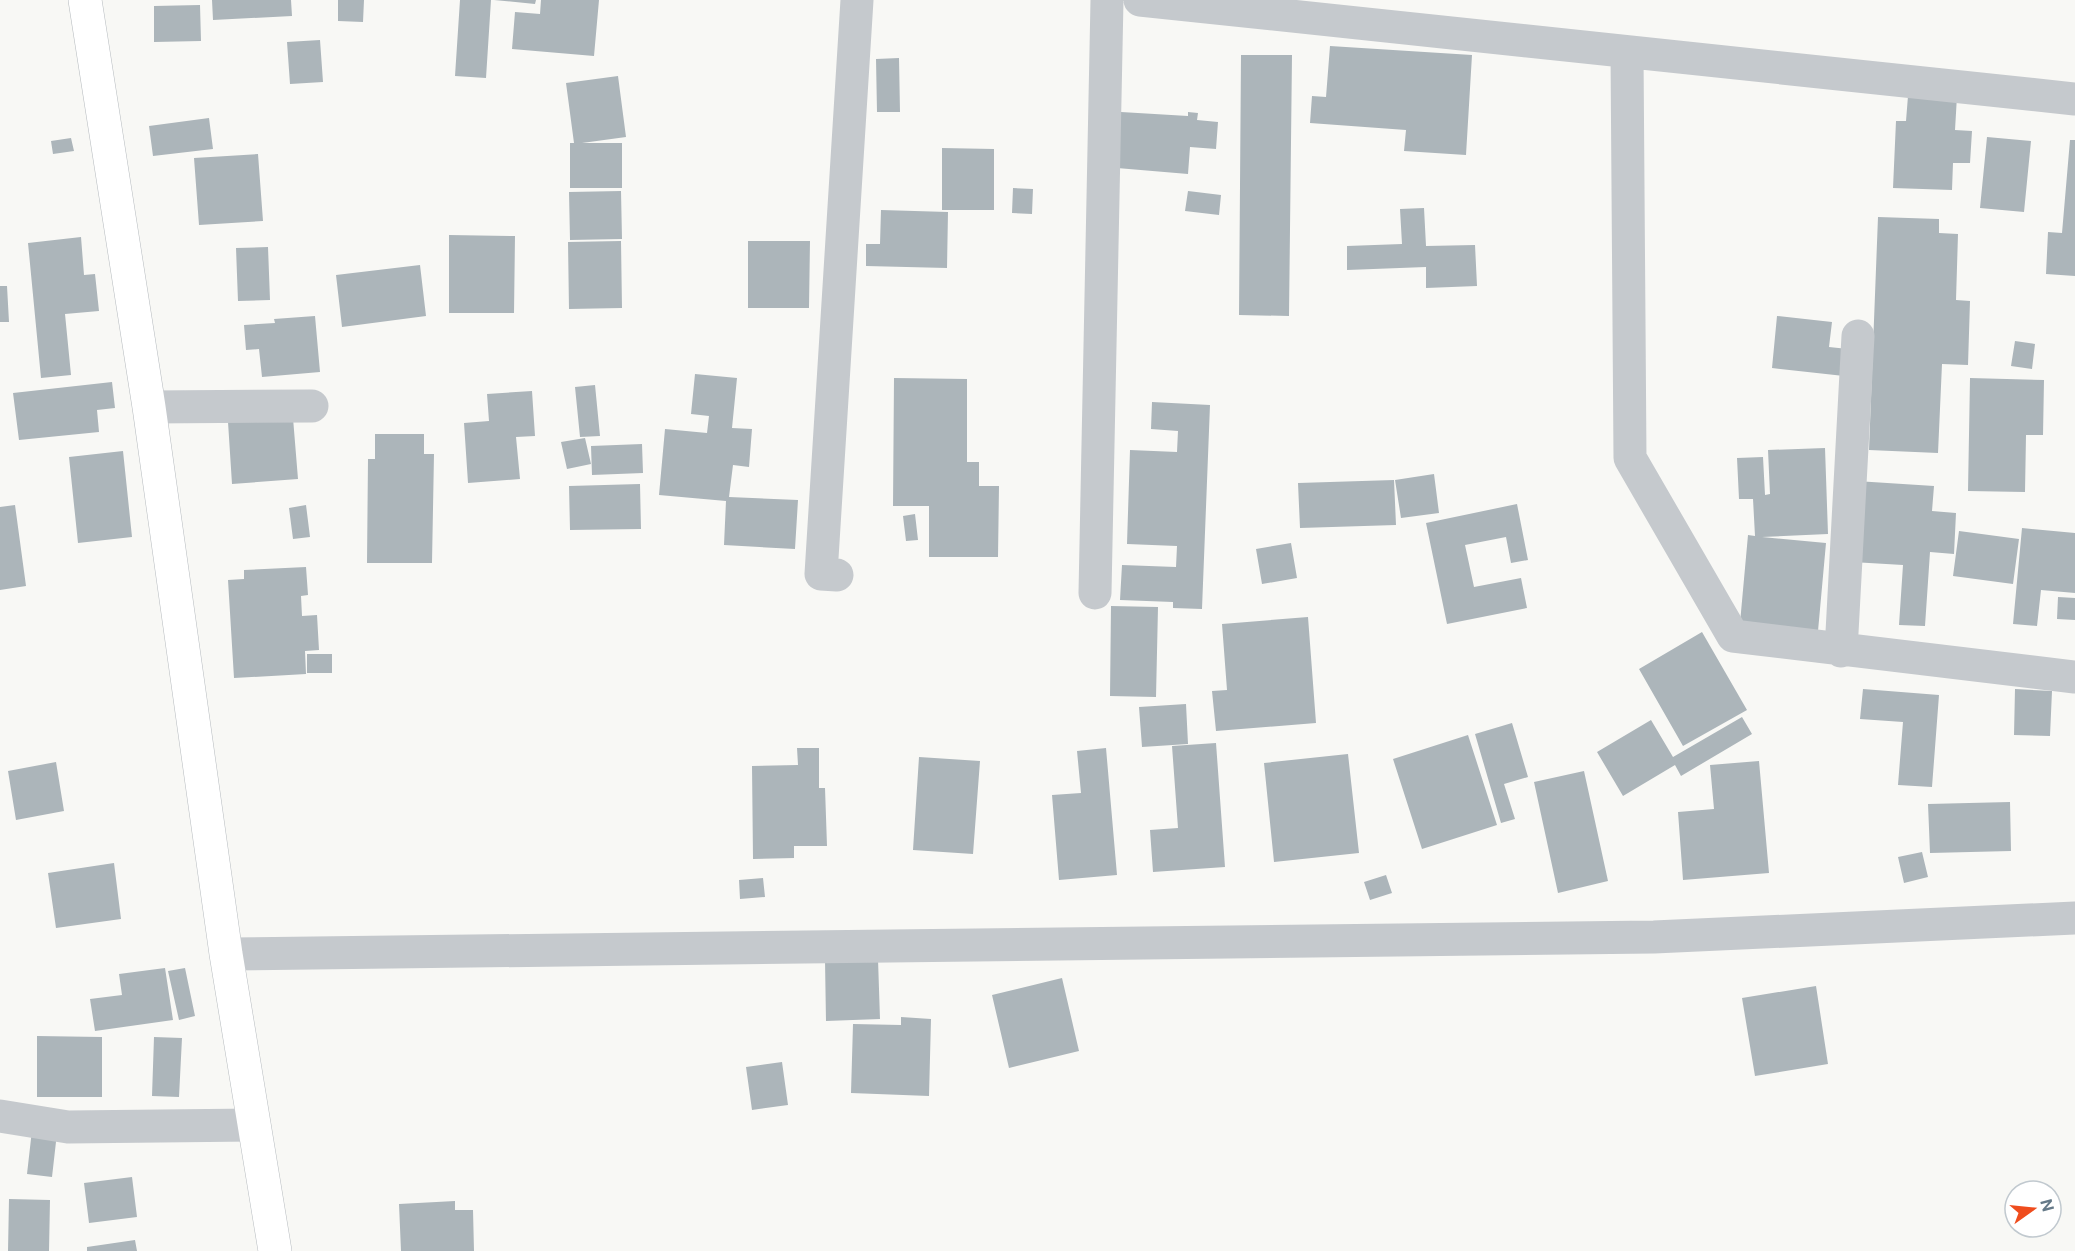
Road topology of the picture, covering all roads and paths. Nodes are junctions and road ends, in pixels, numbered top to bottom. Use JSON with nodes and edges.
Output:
{"nodes":[{"id":1,"x":85,"y":0,"type":"edge"},
{"id":2,"x":857,"y":0,"type":"edge"},
{"id":3,"x":1107,"y":0,"type":"edge"},
{"id":4,"x":1140,"y":0,"type":"edge"},
{"id":5,"x":1410,"y":14,"type":"edge"},
{"id":6,"x":1627,"y":52,"type":"junction"},
{"id":7,"x":2075,"y":99,"type":"edge"},
{"id":8,"x":1858,"y":336,"type":"dead end"},
{"id":9,"x":312,"y":406,"type":"dead end"},
{"id":10,"x":149,"y":407,"type":"junction"},
{"id":11,"x":837,"y":575,"type":"dead end"},
{"id":12,"x":1095,"y":593,"type":"dead end"},
{"id":13,"x":1841,"y":651,"type":"junction"},
{"id":14,"x":2075,"y":677,"type":"edge"},
{"id":15,"x":2075,"y":918,"type":"edge"},
{"id":16,"x":226,"y":954,"type":"junction"},
{"id":17,"x":0,"y":1116,"type":"edge"},
{"id":18,"x":254,"y":1125,"type":"junction"},
{"id":19,"x":275,"y":1251,"type":"edge"}],
"edges":[{"from":1,"to":10,"type":"main road"},
{"from":2,"to":11,"type":"street"},
{"from":3,"to":12,"type":"street"},
{"from":4,"to":5,"type":"street"},
{"from":5,"to":6,"type":"street"},
{"from":6,"to":7,"type":"street"},
{"from":6,"to":13,"type":"street"},
{"from":8,"to":13,"type":"street"},
{"from":9,"to":10,"type":"street"},
{"from":10,"to":16,"type":"main road"},
{"from":13,"to":14,"type":"street"},
{"from":15,"to":16,"type":"street"},
{"from":16,"to":18,"type":"main road"},
{"from":17,"to":18,"type":"street"},
{"from":18,"to":19,"type":"main road"}]}
